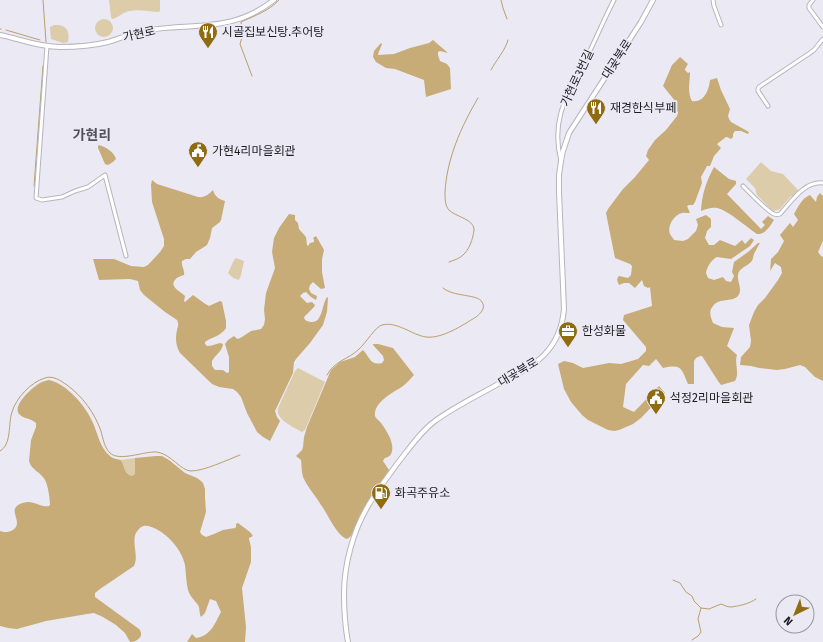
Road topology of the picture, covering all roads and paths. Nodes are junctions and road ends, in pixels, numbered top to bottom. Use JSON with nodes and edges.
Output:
{"nodes":[{"id":1,"x":274,"y":0,"type":"edge"},
{"id":2,"x":614,"y":0,"type":"edge"},
{"id":3,"x":653,"y":0,"type":"edge"},
{"id":4,"x":713,"y":0,"type":"edge"},
{"id":5,"x":813,"y":0,"type":"edge"},
{"id":6,"x":721,"y":25,"type":"dead end"},
{"id":7,"x":823,"y":27,"type":"edge"},
{"id":8,"x":0,"y":35,"type":"edge"},
{"id":9,"x":823,"y":39,"type":"edge"},
{"id":10,"x":47,"y":46,"type":"junction"},
{"id":11,"x":768,"y":106,"type":"dead end"},
{"id":12,"x":560,"y":161,"type":"junction"},
{"id":13,"x":823,"y":183,"type":"edge"},
{"id":14,"x":743,"y":186,"type":"dead end"},
{"id":15,"x":126,"y":256,"type":"dead end"},
{"id":16,"x":348,"y":642,"type":"edge"}],
"edges":[{"from":1,"to":10,"type":"street","name":"가현로"},
{"from":2,"to":12,"type":"street","name":"가현로3번길"},
{"from":3,"to":12,"type":"street","name":"대곶북로"},
{"from":4,"to":6,"type":"street"},
{"from":5,"to":7,"type":"street"},
{"from":8,"to":10,"type":"street","name":"가현로"},
{"from":9,"to":11,"type":"street"},
{"from":10,"to":15,"type":"street"},
{"from":12,"to":16,"type":"street","name":"대곶북로"},
{"from":13,"to":14,"type":"street"}]}
